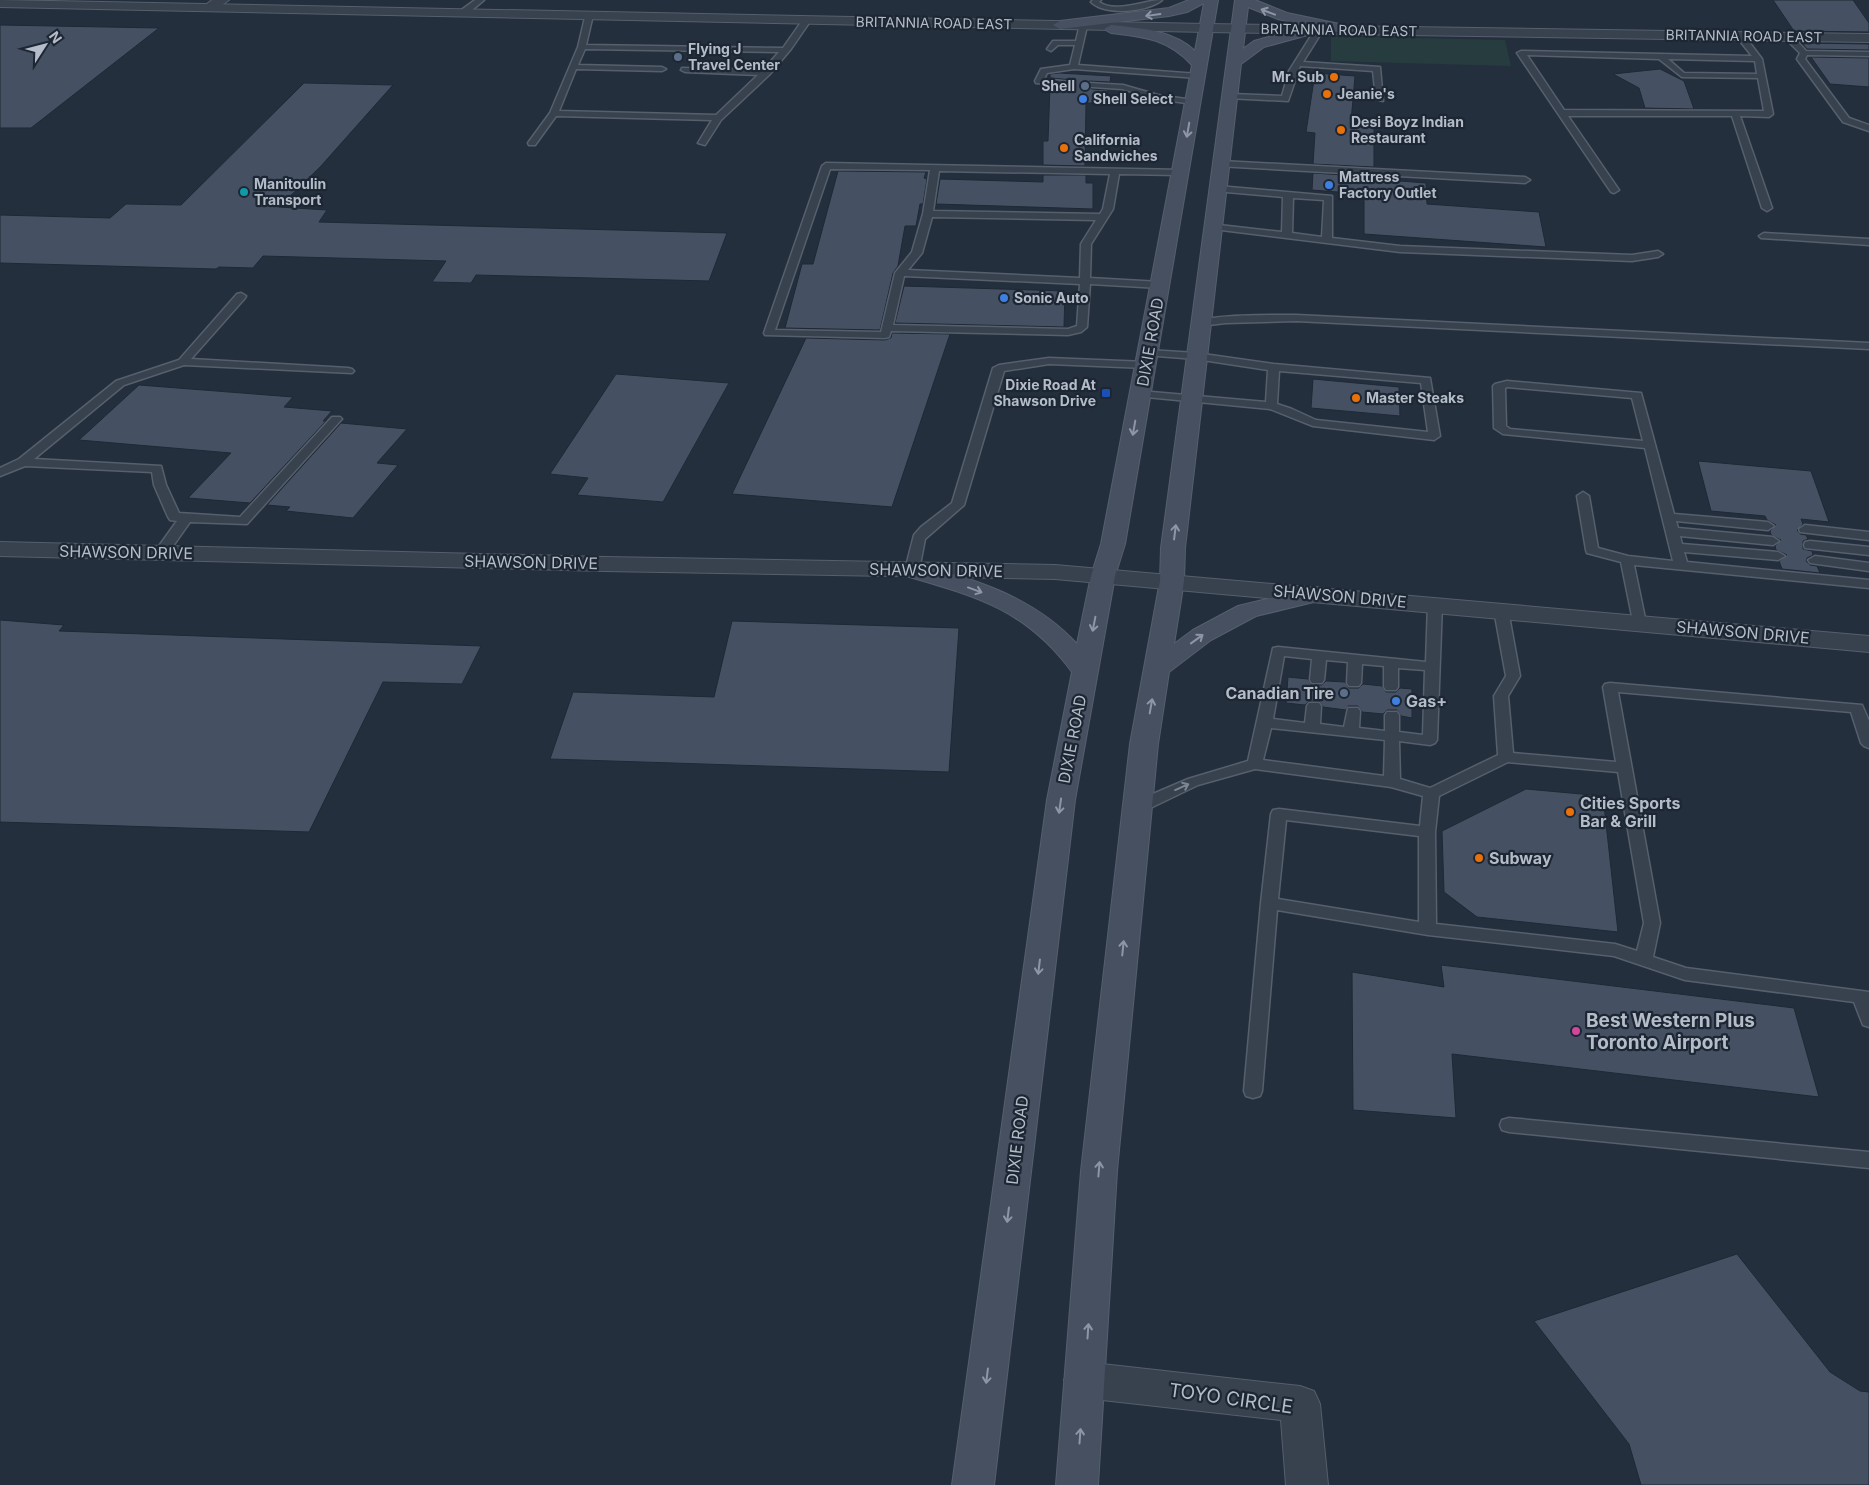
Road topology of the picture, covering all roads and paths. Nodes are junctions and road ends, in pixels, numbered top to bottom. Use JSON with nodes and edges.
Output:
{"nodes":[{"id":1,"x":480,"y":0,"type":"edge"},
{"id":2,"x":1097,"y":0,"type":"edge"},
{"id":3,"x":1109,"y":0,"type":"edge"},
{"id":4,"x":1158,"y":0,"type":"edge"},
{"id":5,"x":1199,"y":0,"type":"edge"},
{"id":6,"x":1211,"y":0,"type":"edge"},
{"id":7,"x":1244,"y":0,"type":"edge"},
{"id":8,"x":0,"y":4,"type":"edge"},
{"id":9,"x":216,"y":4,"type":"edge"},
{"id":10,"x":1138,"y":6,"type":"junction"},
{"id":11,"x":463,"y":12,"type":"junction"},
{"id":12,"x":589,"y":15,"type":"junction"},
{"id":13,"x":806,"y":20,"type":"junction"},
{"id":14,"x":1060,"y":25,"type":"junction"},
{"id":15,"x":1089,"y":26,"type":"junction"},
{"id":16,"x":1206,"y":28,"type":"junction"},
{"id":17,"x":1238,"y":29,"type":"junction"},
{"id":18,"x":1314,"y":30,"type":"junction"},
{"id":19,"x":1349,"y":30,"type":"junction"},
{"id":20,"x":1740,"y":36,"type":"junction"},
{"id":21,"x":1789,"y":37,"type":"junction"},
{"id":22,"x":1869,"y":38,"type":"edge"},
{"id":23,"x":1079,"y":43,"type":"junction"},
{"id":24,"x":582,"y":47,"type":"junction"},
{"id":25,"x":1051,"y":49,"type":"dead end"},
{"id":26,"x":785,"y":50,"type":"junction"},
{"id":27,"x":1804,"y":53,"type":"junction"},
{"id":28,"x":1869,"y":54,"type":"edge"},
{"id":29,"x":1660,"y":56,"type":"junction"},
{"id":30,"x":1758,"y":59,"type":"junction"},
{"id":31,"x":1047,"y":60,"type":"dead end"},
{"id":32,"x":1234,"y":62,"type":"junction"},
{"id":33,"x":1298,"y":64,"type":"junction"},
{"id":34,"x":573,"y":67,"type":"junction"},
{"id":35,"x":1074,"y":67,"type":"junction"},
{"id":36,"x":662,"y":69,"type":"dead end"},
{"id":37,"x":684,"y":70,"type":"dead end"},
{"id":38,"x":1199,"y":70,"type":"junction"},
{"id":39,"x":766,"y":73,"type":"junction"},
{"id":40,"x":1057,"y":76,"type":"junction"},
{"id":41,"x":1761,"y":76,"type":"junction"},
{"id":42,"x":1105,"y":78,"type":"junction"},
{"id":43,"x":1038,"y":79,"type":"junction"},
{"id":44,"x":1124,"y":79,"type":"junction"},
{"id":45,"x":1143,"y":83,"type":"junction"},
{"id":46,"x":1070,"y":84,"type":"dead end"},
{"id":47,"x":1092,"y":84,"type":"dead end"},
{"id":48,"x":1230,"y":96,"type":"junction"},
{"id":49,"x":1380,"y":99,"type":"dead end"},
{"id":50,"x":1193,"y":102,"type":"junction"},
{"id":51,"x":554,"y":113,"type":"junction"},
{"id":52,"x":1562,"y":113,"type":"junction"},
{"id":53,"x":1734,"y":114,"type":"junction"},
{"id":54,"x":718,"y":118,"type":"junction"},
{"id":55,"x":1869,"y":128,"type":"edge"},
{"id":56,"x":532,"y":143,"type":"dead end"},
{"id":57,"x":702,"y":143,"type":"dead end"},
{"id":58,"x":1221,"y":164,"type":"junction"},
{"id":59,"x":935,"y":168,"type":"junction"},
{"id":60,"x":1115,"y":171,"type":"junction"},
{"id":61,"x":1180,"y":172,"type":"junction"},
{"id":62,"x":1525,"y":180,"type":"dead end"},
{"id":63,"x":1218,"y":189,"type":"junction"},
{"id":64,"x":1614,"y":190,"type":"dead end"},
{"id":65,"x":1288,"y":195,"type":"junction"},
{"id":66,"x":1767,"y":208,"type":"dead end"},
{"id":67,"x":928,"y":214,"type":"junction"},
{"id":68,"x":1103,"y":217,"type":"junction"},
{"id":69,"x":1213,"y":226,"type":"junction"},
{"id":70,"x":1287,"y":234,"type":"junction"},
{"id":71,"x":1764,"y":236,"type":"dead end"},
{"id":72,"x":1327,"y":239,"type":"junction"},
{"id":73,"x":1869,"y":242,"type":"edge"},
{"id":74,"x":1658,"y":254,"type":"dead end"},
{"id":75,"x":900,"y":273,"type":"junction"},
{"id":76,"x":1085,"y":281,"type":"junction"},
{"id":77,"x":1160,"y":284,"type":"junction"},
{"id":78,"x":241,"y":296,"type":"dead end"},
{"id":79,"x":1200,"y":323,"type":"junction"},
{"id":80,"x":887,"y":328,"type":"junction"},
{"id":81,"x":1869,"y":346,"type":"edge"},
{"id":82,"x":1196,"y":356,"type":"junction"},
{"id":83,"x":1147,"y":359,"type":"junction"},
{"id":84,"x":183,"y":362,"type":"junction"},
{"id":85,"x":1274,"y":367,"type":"junction"},
{"id":86,"x":348,"y":372,"type":"dead end"},
{"id":87,"x":1140,"y":394,"type":"junction"},
{"id":88,"x":1191,"y":398,"type":"junction"},
{"id":89,"x":1271,"y":406,"type":"junction"},
{"id":90,"x":336,"y":419,"type":"dead end"},
{"id":91,"x":1650,"y":446,"type":"junction"},
{"id":92,"x":23,"y":462,"type":"junction"},
{"id":93,"x":0,"y":472,"type":"edge"},
{"id":94,"x":1583,"y":496,"type":"dead end"},
{"id":95,"x":1669,"y":517,"type":"junction"},
{"id":96,"x":186,"y":518,"type":"junction"},
{"id":97,"x":1768,"y":526,"type":"dead end"},
{"id":98,"x":1805,"y":529,"type":"dead end"},
{"id":99,"x":1672,"y":531,"type":"junction"},
{"id":100,"x":1869,"y":536,"type":"edge"},
{"id":101,"x":1773,"y":541,"type":"dead end"},
{"id":102,"x":1810,"y":545,"type":"dead end"},
{"id":103,"x":1677,"y":547,"type":"junction"},
{"id":104,"x":0,"y":549,"type":"edge"},
{"id":105,"x":1869,"y":552,"type":"edge"},
{"id":106,"x":161,"y":553,"type":"junction"},
{"id":107,"x":1778,"y":556,"type":"dead end"},
{"id":108,"x":1627,"y":560,"type":"junction"},
{"id":109,"x":1815,"y":560,"type":"dead end"},
{"id":110,"x":1681,"y":565,"type":"junction"},
{"id":111,"x":1869,"y":566,"type":"edge"},
{"id":112,"x":912,"y":570,"type":"junction"},
{"id":113,"x":1103,"y":576,"type":"junction"},
{"id":114,"x":1172,"y":580,"type":"junction"},
{"id":115,"x":1869,"y":584,"type":"edge"},
{"id":116,"x":1317,"y":594,"type":"junction"},
{"id":117,"x":1435,"y":604,"type":"junction"},
{"id":118,"x":1501,"y":610,"type":"junction"},
{"id":119,"x":1640,"y":623,"type":"junction"},
{"id":120,"x":1869,"y":644,"type":"edge"},
{"id":121,"x":1319,"y":656,"type":"junction"},
{"id":122,"x":1355,"y":659,"type":"junction"},
{"id":123,"x":1391,"y":663,"type":"junction"},
{"id":124,"x":1433,"y":667,"type":"junction"},
{"id":125,"x":1158,"y":668,"type":"junction"},
{"id":126,"x":1085,"y":672,"type":"junction"},
{"id":127,"x":1317,"y":680,"type":"dead end"},
{"id":128,"x":1354,"y":683,"type":"dead end"},
{"id":129,"x":1391,"y":687,"type":"dead end"},
{"id":130,"x":1314,"y":706,"type":"dead end"},
{"id":131,"x":1353,"y":710,"type":"dead end"},
{"id":132,"x":1392,"y":715,"type":"dead end"},
{"id":133,"x":1265,"y":723,"type":"junction"},
{"id":134,"x":1312,"y":728,"type":"junction"},
{"id":135,"x":1352,"y":732,"type":"junction"},
{"id":136,"x":1392,"y":737,"type":"junction"},
{"id":137,"x":1869,"y":744,"type":"edge"},
{"id":138,"x":1506,"y":757,"type":"junction"},
{"id":139,"x":1255,"y":764,"type":"junction"},
{"id":140,"x":1624,"y":768,"type":"junction"},
{"id":141,"x":1392,"y":782,"type":"junction"},
{"id":142,"x":1431,"y":793,"type":"junction"},
{"id":143,"x":1138,"y":807,"type":"junction"},
{"id":144,"x":1427,"y":832,"type":"junction"},
{"id":145,"x":1269,"y":903,"type":"junction"},
{"id":146,"x":1428,"y":929,"type":"junction"},
{"id":147,"x":1644,"y":960,"type":"junction"},
{"id":148,"x":1865,"y":998,"type":"edge"},
{"id":149,"x":1869,"y":1020,"type":"edge"},
{"id":150,"x":1253,"y":1091,"type":"dead end"},
{"id":151,"x":1509,"y":1125,"type":"dead end"},
{"id":152,"x":1869,"y":1160,"type":"edge"},
{"id":153,"x":1084,"y":1380,"type":"junction"},
{"id":154,"x":973,"y":1485,"type":"edge"},
{"id":155,"x":1077,"y":1485,"type":"edge"},
{"id":156,"x":1307,"y":1485,"type":"edge"}],
"edges":[{"from":1,"to":11,"type":"lane"},
{"from":2,"to":10,"type":"lane"},
{"from":3,"to":10,"type":"lane"},
{"from":4,"to":10,"type":"lane"},
{"from":5,"to":14,"type":"main road","one_way":true},
{"from":6,"to":16,"type":"main road","name":"DIXIE ROAD"},
{"from":7,"to":17,"type":"main road"},
{"from":19,"to":7,"type":"main road","one_way":true},
{"from":8,"to":9,"type":"street","name":"BRITANNIA ROAD EAST"},
{"from":9,"to":11,"type":"street","name":"BRITANNIA ROAD EAST"},
{"from":11,"to":12,"type":"street","name":"BRITANNIA ROAD EAST"},
{"from":12,"to":13,"type":"street","name":"BRITANNIA ROAD EAST"},
{"from":12,"to":24,"type":"lane"},
{"from":13,"to":14,"type":"street","name":"BRITANNIA ROAD EAST"},
{"from":13,"to":26,"type":"lane"},
{"from":14,"to":15,"type":"street","name":"BRITANNIA ROAD EAST"},
{"from":15,"to":16,"type":"street","name":"BRITANNIA ROAD EAST"},
{"from":15,"to":23,"type":"lane"},
{"from":15,"to":38,"type":"main road"},
{"from":16,"to":17,"type":"street","name":"BRITANNIA ROAD EAST"},
{"from":16,"to":38,"type":"main road","name":"DIXIE ROAD"},
{"from":17,"to":18,"type":"street","name":"BRITANNIA ROAD EAST"},
{"from":17,"to":32,"type":"main road"},
{"from":18,"to":19,"type":"street","name":"BRITANNIA ROAD EAST"},
{"from":18,"to":32,"type":"main road"},
{"from":18,"to":33,"type":"lane"},
{"from":19,"to":20,"type":"street","name":"BRITANNIA ROAD EAST"},
{"from":20,"to":21,"type":"street","name":"BRITANNIA ROAD EAST"},
{"from":20,"to":30,"type":"lane"},
{"from":21,"to":22,"type":"street","name":"BRITANNIA ROAD EAST"},
{"from":21,"to":27,"type":"lane"},
{"from":23,"to":25,"type":"lane"},
{"from":23,"to":35,"type":"lane"},
{"from":24,"to":26,"type":"lane"},
{"from":24,"to":34,"type":"lane"},
{"from":26,"to":39,"type":"lane"},
{"from":27,"to":28,"type":"lane"},
{"from":27,"to":55,"type":"lane"},
{"from":29,"to":30,"type":"lane"},
{"from":29,"to":41,"type":"lane"},
{"from":29,"to":52,"type":"lane"},
{"from":30,"to":41,"type":"lane"},
{"from":31,"to":43,"type":"lane"},
{"from":32,"to":48,"type":"main road"},
{"from":33,"to":48,"type":"lane"},
{"from":33,"to":49,"type":"lane"},
{"from":34,"to":36,"type":"lane"},
{"from":34,"to":51,"type":"lane"},
{"from":35,"to":40,"type":"lane"},
{"from":35,"to":42,"type":"lane"},
{"from":37,"to":39,"type":"lane"},
{"from":38,"to":45,"type":"lane"},
{"from":38,"to":50,"type":"main road","name":"DIXIE ROAD"},
{"from":39,"to":54,"type":"lane"},
{"from":40,"to":43,"type":"lane"},
{"from":40,"to":43,"type":"lane"},
{"from":40,"to":46,"type":"lane"},
{"from":41,"to":53,"type":"lane"},
{"from":42,"to":44,"type":"lane"},
{"from":42,"to":44,"type":"lane"},
{"from":42,"to":47,"type":"lane"},
{"from":44,"to":45,"type":"lane"},
{"from":44,"to":45,"type":"lane"},
{"from":45,"to":50,"type":"lane"},
{"from":48,"to":58,"type":"main road"},
{"from":50,"to":61,"type":"main road","name":"DIXIE ROAD","one_way":true},
{"from":51,"to":54,"type":"lane"},
{"from":51,"to":56,"type":"lane"},
{"from":52,"to":53,"type":"lane"},
{"from":52,"to":64,"type":"lane"},
{"from":53,"to":66,"type":"lane"},
{"from":54,"to":57,"type":"lane"},
{"from":58,"to":62,"type":"lane"},
{"from":58,"to":63,"type":"main road"},
{"from":59,"to":60,"type":"lane"},
{"from":59,"to":67,"type":"lane"},
{"from":59,"to":80,"type":"lane"},
{"from":60,"to":61,"type":"lane"},
{"from":60,"to":68,"type":"lane"},
{"from":61,"to":77,"type":"main road","name":"DIXIE ROAD"},
{"from":63,"to":65,"type":"lane"},
{"from":63,"to":69,"type":"main road"},
{"from":65,"to":70,"type":"lane"},
{"from":65,"to":72,"type":"lane"},
{"from":67,"to":68,"type":"lane"},
{"from":67,"to":75,"type":"lane"},
{"from":68,"to":76,"type":"lane"},
{"from":69,"to":70,"type":"lane"},
{"from":69,"to":79,"type":"main road"},
{"from":70,"to":72,"type":"lane"},
{"from":71,"to":73,"type":"lane"},
{"from":72,"to":74,"type":"lane"},
{"from":75,"to":76,"type":"lane"},
{"from":75,"to":80,"type":"lane"},
{"from":76,"to":77,"type":"lane"},
{"from":76,"to":80,"type":"lane"},
{"from":77,"to":83,"type":"main road","name":"DIXIE ROAD"},
{"from":78,"to":84,"type":"lane"},
{"from":79,"to":81,"type":"lane"},
{"from":79,"to":82,"type":"main road"},
{"from":82,"to":83,"type":"lane"},
{"from":82,"to":85,"type":"lane"},
{"from":82,"to":88,"type":"main road"},
{"from":83,"to":87,"type":"main road","name":"DIXIE ROAD"},
{"from":83,"to":112,"type":"lane"},
{"from":84,"to":86,"type":"lane"},
{"from":84,"to":92,"type":"lane"},
{"from":85,"to":89,"type":"lane"},
{"from":85,"to":89,"type":"lane"},
{"from":87,"to":88,"type":"lane"},
{"from":87,"to":113,"type":"main road","name":"DIXIE ROAD","one_way":true},
{"from":88,"to":89,"type":"lane"},
{"from":114,"to":88,"type":"main road","one_way":true},
{"from":90,"to":96,"type":"lane"},
{"from":91,"to":91,"type":"lane"},
{"from":91,"to":95,"type":"lane"},
{"from":92,"to":93,"type":"lane"},
{"from":92,"to":96,"type":"lane"},
{"from":94,"to":108,"type":"lane"},
{"from":95,"to":97,"type":"lane"},
{"from":95,"to":99,"type":"lane"},
{"from":96,"to":106,"type":"lane"},
{"from":98,"to":100,"type":"lane"},
{"from":99,"to":101,"type":"lane"},
{"from":99,"to":103,"type":"lane"},
{"from":102,"to":105,"type":"lane"},
{"from":103,"to":107,"type":"lane"},
{"from":103,"to":110,"type":"lane"},
{"from":104,"to":106,"type":"street","name":"SHAWSON DRIVE"},
{"from":106,"to":112,"type":"street","name":"SHAWSON DRIVE"},
{"from":108,"to":110,"type":"lane"},
{"from":108,"to":119,"type":"lane"},
{"from":109,"to":111,"type":"lane"},
{"from":110,"to":115,"type":"lane"},
{"from":112,"to":113,"type":"street","name":"SHAWSON DRIVE"},
{"from":112,"to":126,"type":"main road","one_way":true},
{"from":113,"to":114,"type":"street","name":"SHAWSON DRIVE"},
{"from":113,"to":126,"type":"main road","name":"DIXIE ROAD","one_way":true},
{"from":114,"to":116,"type":"street","name":"SHAWSON DRIVE"},
{"from":114,"to":125,"type":"main road"},
{"from":116,"to":117,"type":"street","name":"SHAWSON DRIVE"},
{"from":125,"to":116,"type":"main road","one_way":true},
{"from":117,"to":118,"type":"street","name":"SHAWSON DRIVE"},
{"from":117,"to":124,"type":"lane"},
{"from":118,"to":119,"type":"street","name":"SHAWSON DRIVE"},
{"from":118,"to":138,"type":"lane"},
{"from":119,"to":120,"type":"street","name":"SHAWSON DRIVE"},
{"from":121,"to":122,"type":"lane"},
{"from":121,"to":127,"type":"lane"},
{"from":121,"to":133,"type":"lane"},
{"from":122,"to":123,"type":"lane"},
{"from":122,"to":128,"type":"lane"},
{"from":123,"to":124,"type":"lane"},
{"from":123,"to":129,"type":"lane"},
{"from":124,"to":136,"type":"lane"},
{"from":143,"to":125,"type":"main road","one_way":true},
{"from":126,"to":154,"type":"main road","name":"DIXIE ROAD","one_way":true},
{"from":130,"to":134,"type":"lane"},
{"from":131,"to":135,"type":"lane"},
{"from":132,"to":136,"type":"lane"},
{"from":133,"to":134,"type":"lane"},
{"from":133,"to":139,"type":"lane"},
{"from":134,"to":135,"type":"lane"},
{"from":135,"to":136,"type":"lane"},
{"from":136,"to":141,"type":"lane"},
{"from":137,"to":140,"type":"lane"},
{"from":138,"to":140,"type":"lane"},
{"from":138,"to":142,"type":"lane"},
{"from":139,"to":141,"type":"lane"},
{"from":143,"to":139,"type":"lane","one_way":true},
{"from":140,"to":147,"type":"lane"},
{"from":141,"to":142,"type":"lane"},
{"from":142,"to":144,"type":"lane"},
{"from":153,"to":143,"type":"main road","one_way":true},
{"from":144,"to":145,"type":"lane"},
{"from":144,"to":146,"type":"lane"},
{"from":145,"to":146,"type":"lane"},
{"from":145,"to":150,"type":"lane"},
{"from":146,"to":147,"type":"lane"},
{"from":147,"to":148,"type":"lane"},
{"from":148,"to":149,"type":"lane"},
{"from":151,"to":152,"type":"lane"},
{"from":155,"to":153,"type":"main road","one_way":true},
{"from":153,"to":156,"type":"street","name":"TOYO CIRCLE"}]}
